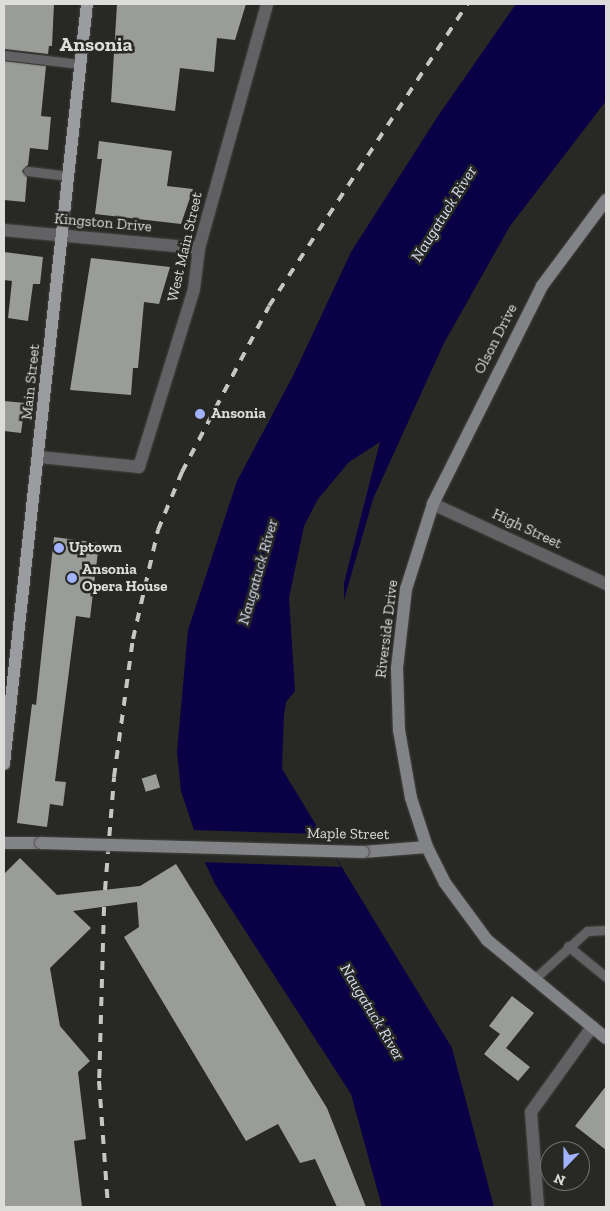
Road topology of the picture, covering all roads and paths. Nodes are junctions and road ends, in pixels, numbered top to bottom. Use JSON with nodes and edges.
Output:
{"nodes":[{"id":1,"x":87,"y":4,"type":"edge"},
{"id":2,"x":267,"y":4,"type":"edge"},
{"id":3,"x":4,"y":55,"type":"edge"},
{"id":4,"x":80,"y":64,"type":"junction"},
{"id":5,"x":28,"y":171,"type":"dead end"},
{"id":6,"x":69,"y":176,"type":"junction"},
{"id":7,"x":606,"y":200,"type":"edge"},
{"id":8,"x":4,"y":230,"type":"edge"},
{"id":9,"x":64,"y":235,"type":"junction"},
{"id":10,"x":198,"y":248,"type":"junction"},
{"id":11,"x":39,"y":457,"type":"junction"},
{"id":12,"x":433,"y":504,"type":"junction"},
{"id":13,"x":606,"y":584,"type":"edge"},
{"id":14,"x":4,"y":758,"type":"edge"},
{"id":15,"x":4,"y":843,"type":"edge"},
{"id":16,"x":427,"y":847,"type":"junction"},
{"id":17,"x":606,"y":930,"type":"edge"},
{"id":18,"x":568,"y":946,"type":"junction"},
{"id":19,"x":606,"y":977,"type":"edge"},
{"id":20,"x":533,"y":980,"type":"junction"},
{"id":21,"x":592,"y":1027,"type":"junction"},
{"id":22,"x":606,"y":1038,"type":"edge"},
{"id":23,"x":538,"y":1207,"type":"edge"}],
"edges":[{"from":1,"to":4,"type":"main road","name":"Main Street"},
{"from":2,"to":10,"type":"street","name":"West Main Street"},
{"from":3,"to":4,"type":"lane"},
{"from":4,"to":6,"type":"main road","name":"Main Street"},
{"from":5,"to":6,"type":"lane"},
{"from":6,"to":9,"type":"main road","name":"Main Street"},
{"from":7,"to":12,"type":"main road","name":"Olson Drive"},
{"from":8,"to":9,"type":"street","name":"Kingston Drive"},
{"from":9,"to":10,"type":"street","name":"Kingston Drive"},
{"from":9,"to":11,"type":"main road","name":"Main Street"},
{"from":10,"to":11,"type":"street","name":"West Main Street"},
{"from":11,"to":14,"type":"main road","name":"Main Street"},
{"from":12,"to":13,"type":"street","name":"High Street"},
{"from":12,"to":16,"type":"main road","name":"Riverside Drive"},
{"from":15,"to":16,"type":"main road","name":"Maple Street","bridge":true},
{"from":16,"to":20,"type":"main road"},
{"from":17,"to":18,"type":"lane"},
{"from":18,"to":19,"type":"lane"},
{"from":18,"to":20,"type":"lane"},
{"from":20,"to":21,"type":"main road"},
{"from":21,"to":22,"type":"main road"},
{"from":21,"to":23,"type":"street"}]}
